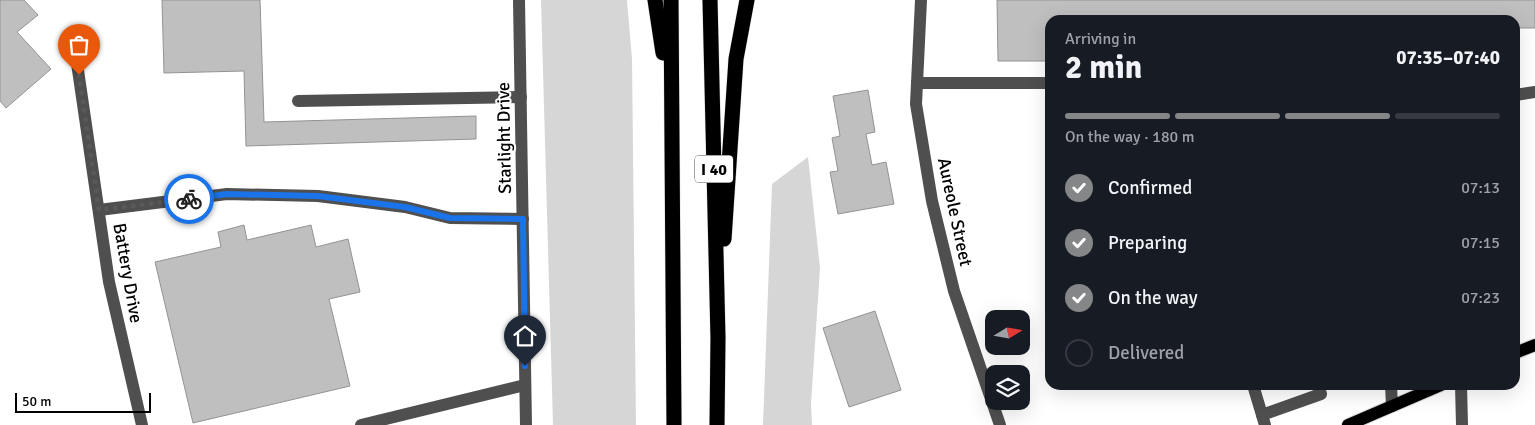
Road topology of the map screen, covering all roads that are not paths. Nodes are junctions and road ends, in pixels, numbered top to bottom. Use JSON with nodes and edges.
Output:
{"nodes":[{"id":1,"x":519,"y":0,"type":"edge"},
{"id":2,"x":655,"y":0,"type":"edge"},
{"id":3,"x":671,"y":0,"type":"edge"},
{"id":4,"x":710,"y":0,"type":"edge"},
{"id":5,"x":747,"y":0,"type":"edge"},
{"id":6,"x":921,"y":0,"type":"edge"},
{"id":7,"x":73,"y":36,"type":"dead end"},
{"id":8,"x":917,"y":82,"type":"junction"},
{"id":9,"x":1045,"y":83,"type":"edge"},
{"id":10,"x":1535,"y":92,"type":"edge"},
{"id":11,"x":1520,"y":94,"type":"edge"},
{"id":12,"x":521,"y":97,"type":"junction"},
{"id":13,"x":298,"y":101,"type":"dead end"},
{"id":14,"x":671,"y":103,"type":"junction"},
{"id":15,"x":99,"y":210,"type":"junction"},
{"id":16,"x":523,"y":219,"type":"junction"},
{"id":17,"x":718,"y":338,"type":"junction"},
{"id":18,"x":1535,"y":345,"type":"edge"},
{"id":19,"x":1520,"y":352,"type":"edge"},
{"id":20,"x":526,"y":385,"type":"junction"},
{"id":21,"x":1255,"y":390,"type":"edge"},
{"id":22,"x":1320,"y":390,"type":"edge"},
{"id":23,"x":1391,"y":390,"type":"edge"},
{"id":24,"x":1429,"y":390,"type":"edge"},
{"id":25,"x":1461,"y":390,"type":"edge"},
{"id":26,"x":1392,"y":406,"type":"junction"},
{"id":27,"x":1264,"y":420,"type":"edge"},
{"id":28,"x":142,"y":425,"type":"edge"},
{"id":29,"x":361,"y":425,"type":"edge"},
{"id":30,"x":526,"y":425,"type":"edge"},
{"id":31,"x":674,"y":425,"type":"edge"},
{"id":32,"x":717,"y":425,"type":"edge"},
{"id":33,"x":1000,"y":425,"type":"edge"},
{"id":34,"x":1348,"y":425,"type":"edge"},
{"id":35,"x":1462,"y":425,"type":"edge"}],
"edges":[{"from":1,"to":12,"type":"street","name":"Starlight Drive"},
{"from":2,"to":14,"type":"highway"},
{"from":3,"to":14,"type":"highway","number":"I 40"},
{"from":4,"to":17,"type":"highway","number":"I 40"},
{"from":5,"to":17,"type":"highway"},
{"from":6,"to":8,"type":"street","name":"Aureole Street"},
{"from":7,"to":15,"type":"street","name":"Battery Drive"},
{"from":8,"to":9,"type":"street"},
{"from":8,"to":33,"type":"street","name":"Aureole Street"},
{"from":10,"to":11,"type":"street"},
{"from":12,"to":13,"type":"street"},
{"from":12,"to":16,"type":"street","name":"Starlight Drive"},
{"from":14,"to":31,"type":"highway","number":"I 40"},
{"from":15,"to":16,"type":"street"},
{"from":15,"to":28,"type":"street","name":"Battery Drive"},
{"from":16,"to":20,"type":"street","name":"Starlight Drive"},
{"from":17,"to":32,"type":"highway","number":"I 40"},
{"from":18,"to":19,"type":"main road"},
{"from":20,"to":29,"type":"street"},
{"from":20,"to":30,"type":"street","name":"Starlight Drive"},
{"from":21,"to":27,"type":"street"},
{"from":22,"to":27,"type":"street"},
{"from":23,"to":26,"type":"street"},
{"from":24,"to":26,"type":"main road"},
{"from":25,"to":35,"type":"street"},
{"from":26,"to":34,"type":"main road"}]}
